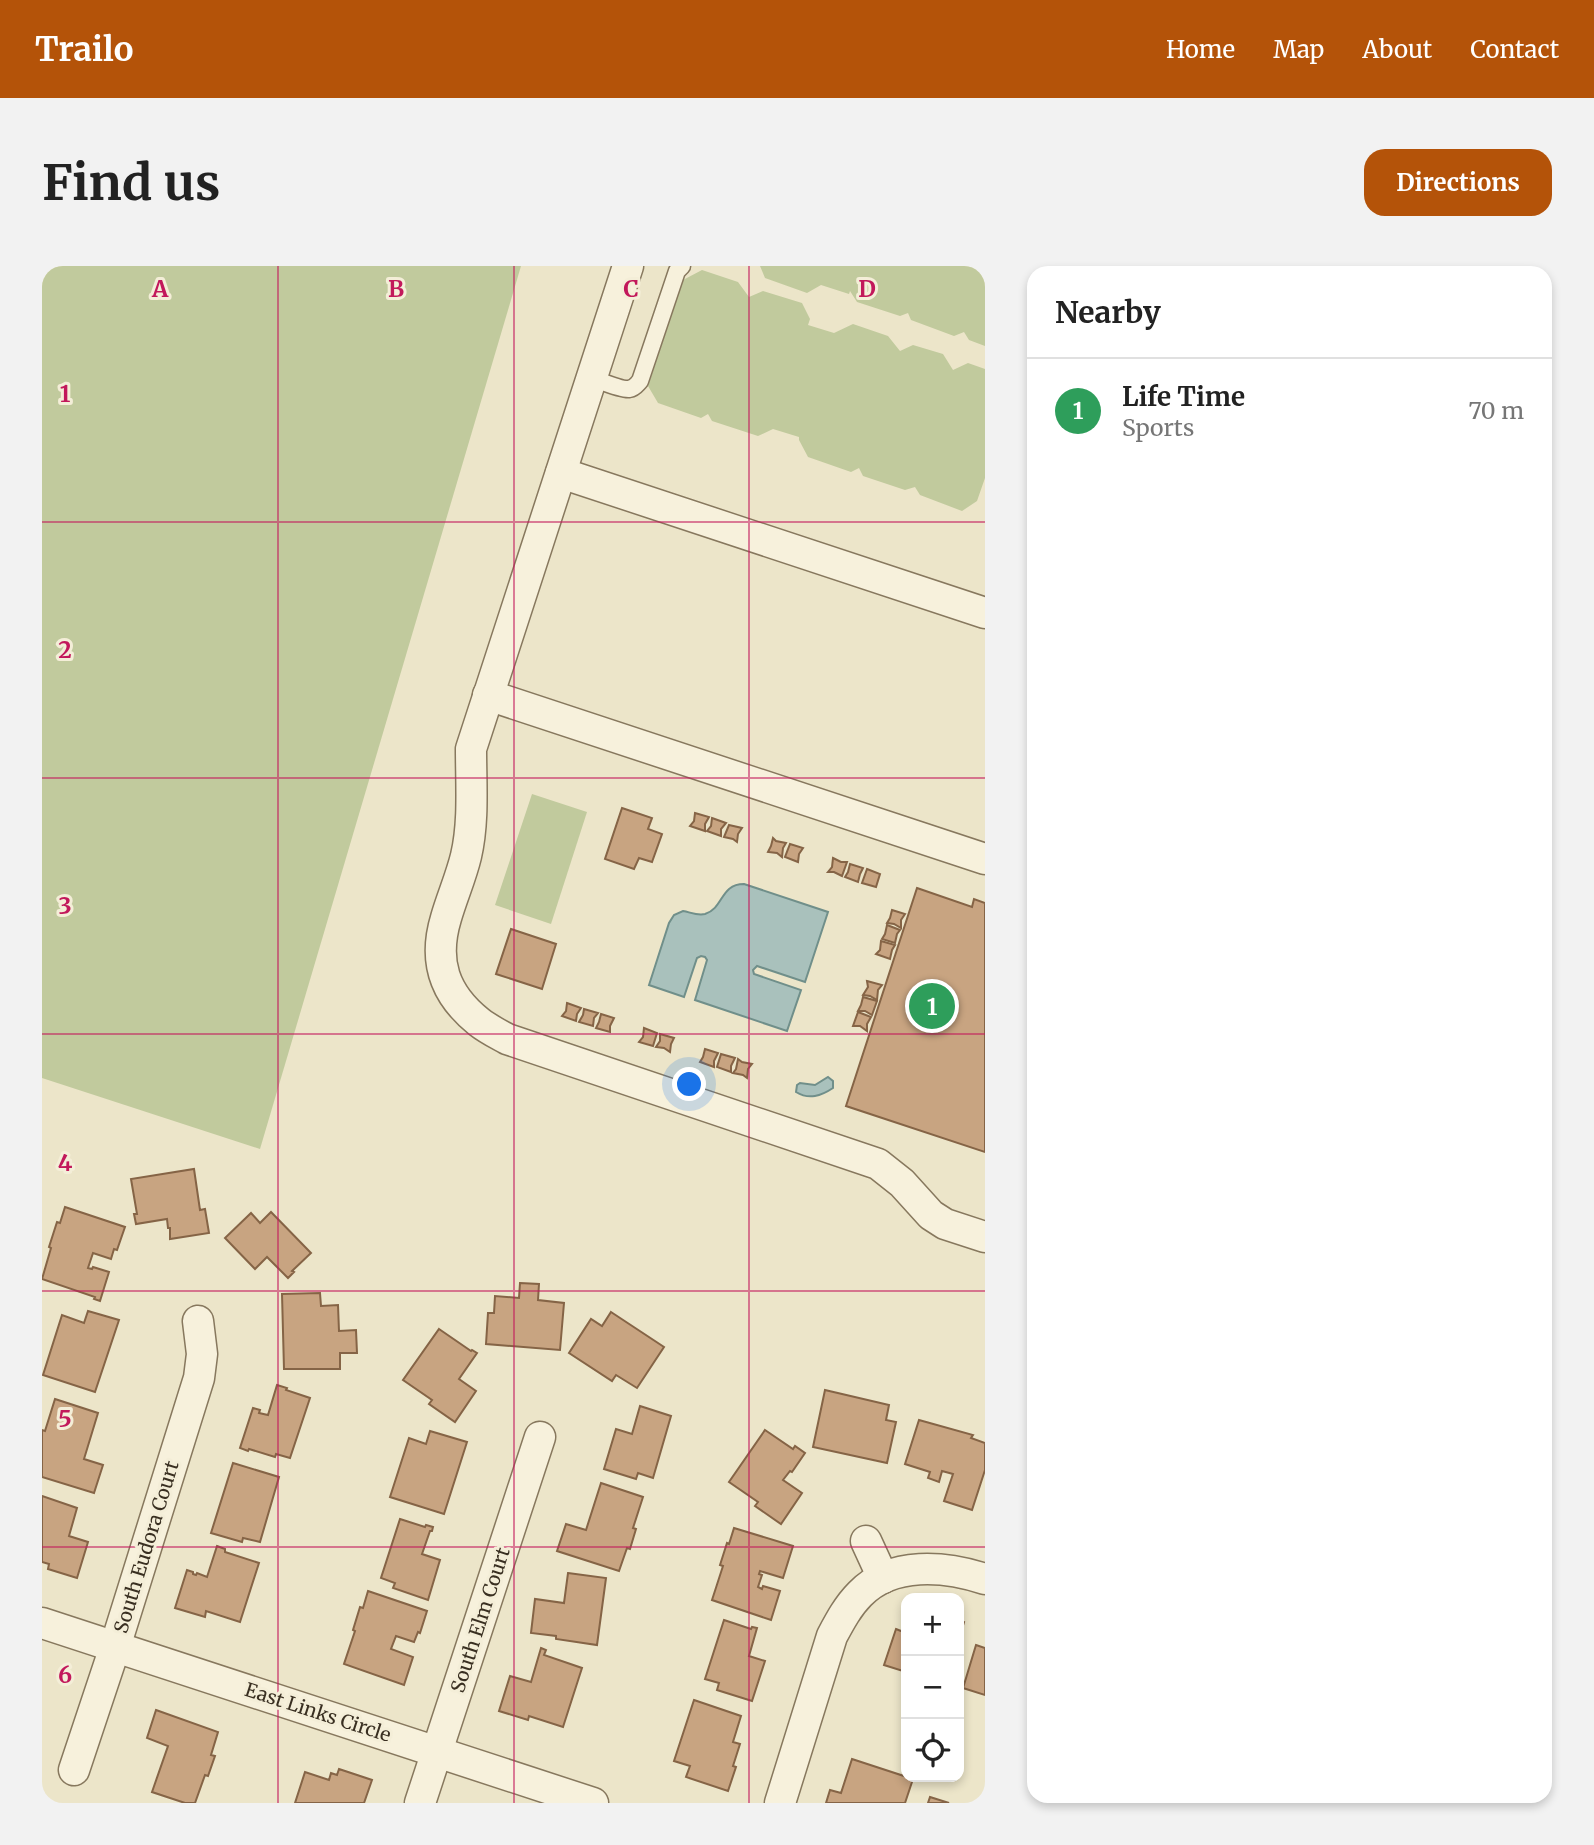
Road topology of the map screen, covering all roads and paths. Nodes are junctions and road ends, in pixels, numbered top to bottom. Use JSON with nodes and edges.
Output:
{"nodes":[{"id":1,"x":628,"y":266,"type":"edge"},
{"id":2,"x":682,"y":266,"type":"edge"},
{"id":3,"x":592,"y":378,"type":"junction"},
{"id":4,"x":561,"y":474,"type":"junction"},
{"id":5,"x":985,"y":614,"type":"edge"},
{"id":6,"x":488,"y":695,"type":"junction"},
{"id":7,"x":985,"y":859,"type":"edge"},
{"id":8,"x":985,"y":1237,"type":"edge"},
{"id":9,"x":198,"y":1321,"type":"dead end"},
{"id":10,"x":540,"y":1437,"type":"dead end"},
{"id":11,"x":866,"y":1541,"type":"dead end"},
{"id":12,"x":883,"y":1578,"type":"junction"},
{"id":13,"x":985,"y":1579,"type":"edge"},
{"id":14,"x":42,"y":1623,"type":"edge"},
{"id":15,"x":115,"y":1647,"type":"junction"},
{"id":16,"x":437,"y":1751,"type":"junction"},
{"id":17,"x":74,"y":1770,"type":"dead end"},
{"id":18,"x":420,"y":1803,"type":"edge"},
{"id":19,"x":593,"y":1803,"type":"edge"},
{"id":20,"x":780,"y":1803,"type":"edge"}],
"edges":[{"from":1,"to":3,"type":"street"},
{"from":2,"to":3,"type":"lane"},
{"from":3,"to":4,"type":"street"},
{"from":4,"to":5,"type":"street"},
{"from":4,"to":6,"type":"street"},
{"from":6,"to":7,"type":"street"},
{"from":6,"to":8,"type":"street"},
{"from":9,"to":15,"type":"street","name":"South Eudora Court"},
{"from":10,"to":16,"type":"street","name":"South Elm Court"},
{"from":11,"to":12,"type":"street"},
{"from":12,"to":13,"type":"street"},
{"from":12,"to":20,"type":"street"},
{"from":14,"to":15,"type":"street","name":"East Links Circle"},
{"from":15,"to":16,"type":"street","name":"East Links Circle"},
{"from":15,"to":17,"type":"street","name":"South Eudora Court"},
{"from":16,"to":18,"type":"street","name":"South Elm Court"},
{"from":16,"to":19,"type":"street","name":"East Links Circle"}]}
